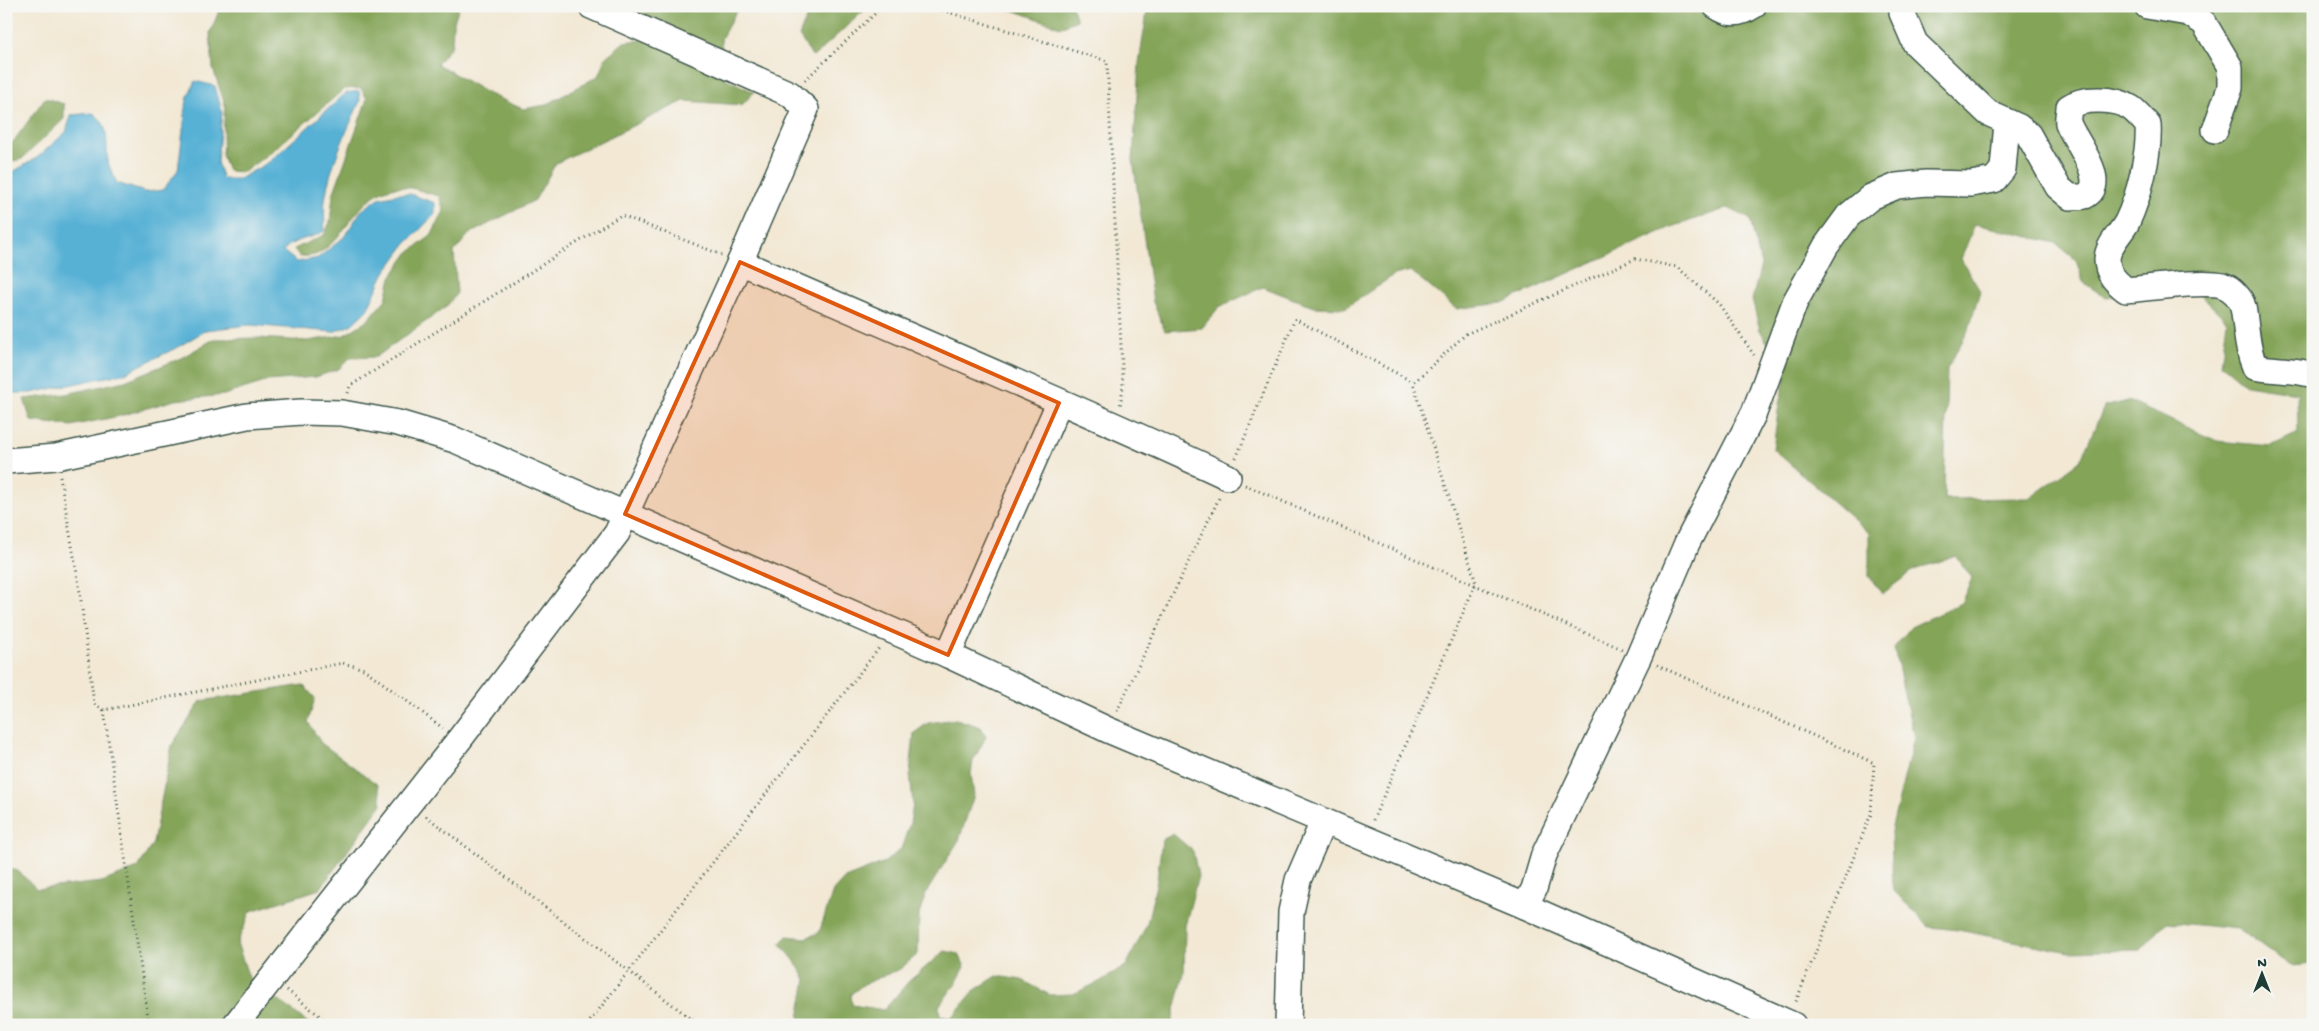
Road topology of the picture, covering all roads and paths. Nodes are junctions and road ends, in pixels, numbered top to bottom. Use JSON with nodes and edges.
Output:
{"nodes":[{"id":1,"x":591,"y":6,"type":"edge"},
{"id":2,"x":883,"y":6,"type":"edge"},
{"id":3,"x":928,"y":6,"type":"edge"},
{"id":4,"x":1716,"y":6,"type":"edge"},
{"id":5,"x":1753,"y":6,"type":"edge"},
{"id":6,"x":1902,"y":6,"type":"edge"},
{"id":7,"x":2147,"y":6,"type":"edge"},
{"id":8,"x":790,"y":94,"type":"junction"},
{"id":9,"x":2007,"y":123,"type":"junction"},
{"id":10,"x":2215,"y":130,"type":"dead end"},
{"id":11,"x":740,"y":262,"type":"junction"},
{"id":12,"x":1767,"y":374,"type":"junction"},
{"id":13,"x":2313,"y":375,"type":"edge"},
{"id":14,"x":1413,"y":383,"type":"junction"},
{"id":15,"x":1059,"y":403,"type":"junction"},
{"id":16,"x":342,"y":413,"type":"junction"},
{"id":17,"x":1118,"y":426,"type":"junction"},
{"id":18,"x":56,"y":457,"type":"junction"},
{"id":19,"x":6,"y":461,"type":"edge"},
{"id":20,"x":1228,"y":477,"type":"junction"},
{"id":21,"x":625,"y":514,"type":"junction"},
{"id":22,"x":1476,"y":583,"type":"junction"},
{"id":23,"x":890,"y":630,"type":"junction"},
{"id":24,"x":948,"y":655,"type":"junction"},
{"id":25,"x":1639,"y":656,"type":"junction"},
{"id":26,"x":104,"y":710,"type":"junction"},
{"id":27,"x":1108,"y":730,"type":"junction"},
{"id":28,"x":459,"y":740,"type":"junction"},
{"id":29,"x":409,"y":803,"type":"junction"},
{"id":30,"x":1323,"y":822,"type":"junction"},
{"id":31,"x":1365,"y":839,"type":"junction"},
{"id":32,"x":1525,"y":906,"type":"junction"},
{"id":33,"x":628,"y":972,"type":"junction"},
{"id":34,"x":269,"y":982,"type":"junction"},
{"id":35,"x":1791,"y":1024,"type":"edge"},
{"id":36,"x":149,"y":1025,"type":"edge"},
{"id":37,"x":235,"y":1025,"type":"edge"},
{"id":38,"x":331,"y":1025,"type":"edge"},
{"id":39,"x":587,"y":1025,"type":"edge"},
{"id":40,"x":700,"y":1025,"type":"edge"},
{"id":41,"x":1288,"y":1025,"type":"edge"}],
"edges":[{"from":1,"to":8,"type":"street"},
{"from":2,"to":8,"type":"path"},
{"from":3,"to":17,"type":"path"},
{"from":4,"to":5,"type":"street"},
{"from":6,"to":9,"type":"street"},
{"from":7,"to":10,"type":"street"},
{"from":8,"to":11,"type":"street"},
{"from":9,"to":12,"type":"street"},
{"from":9,"to":13,"type":"street"},
{"from":11,"to":15,"type":"street"},
{"from":11,"to":16,"type":"path"},
{"from":11,"to":21,"type":"street"},
{"from":12,"to":14,"type":"path"},
{"from":12,"to":25,"type":"street"},
{"from":14,"to":20,"type":"path"},
{"from":14,"to":22,"type":"path"},
{"from":15,"to":17,"type":"street"},
{"from":15,"to":24,"type":"street"},
{"from":16,"to":18,"type":"street"},
{"from":16,"to":21,"type":"street"},
{"from":17,"to":20,"type":"street"},
{"from":18,"to":19,"type":"street"},
{"from":18,"to":26,"type":"path"},
{"from":20,"to":22,"type":"path"},
{"from":20,"to":27,"type":"path"},
{"from":21,"to":23,"type":"street"},
{"from":21,"to":28,"type":"street"},
{"from":22,"to":25,"type":"path"},
{"from":22,"to":31,"type":"path"},
{"from":23,"to":24,"type":"street"},
{"from":23,"to":33,"type":"path"},
{"from":24,"to":27,"type":"street"},
{"from":25,"to":32,"type":"street"},
{"from":25,"to":35,"type":"path"},
{"from":26,"to":28,"type":"path"},
{"from":26,"to":36,"type":"path"},
{"from":27,"to":30,"type":"street"},
{"from":28,"to":29,"type":"street"},
{"from":29,"to":33,"type":"path"},
{"from":29,"to":34,"type":"street"},
{"from":30,"to":31,"type":"street"},
{"from":30,"to":41,"type":"street"},
{"from":31,"to":32,"type":"street"},
{"from":32,"to":35,"type":"street"},
{"from":33,"to":39,"type":"path"},
{"from":33,"to":40,"type":"path"},
{"from":34,"to":37,"type":"street"},
{"from":34,"to":38,"type":"path"}]}
